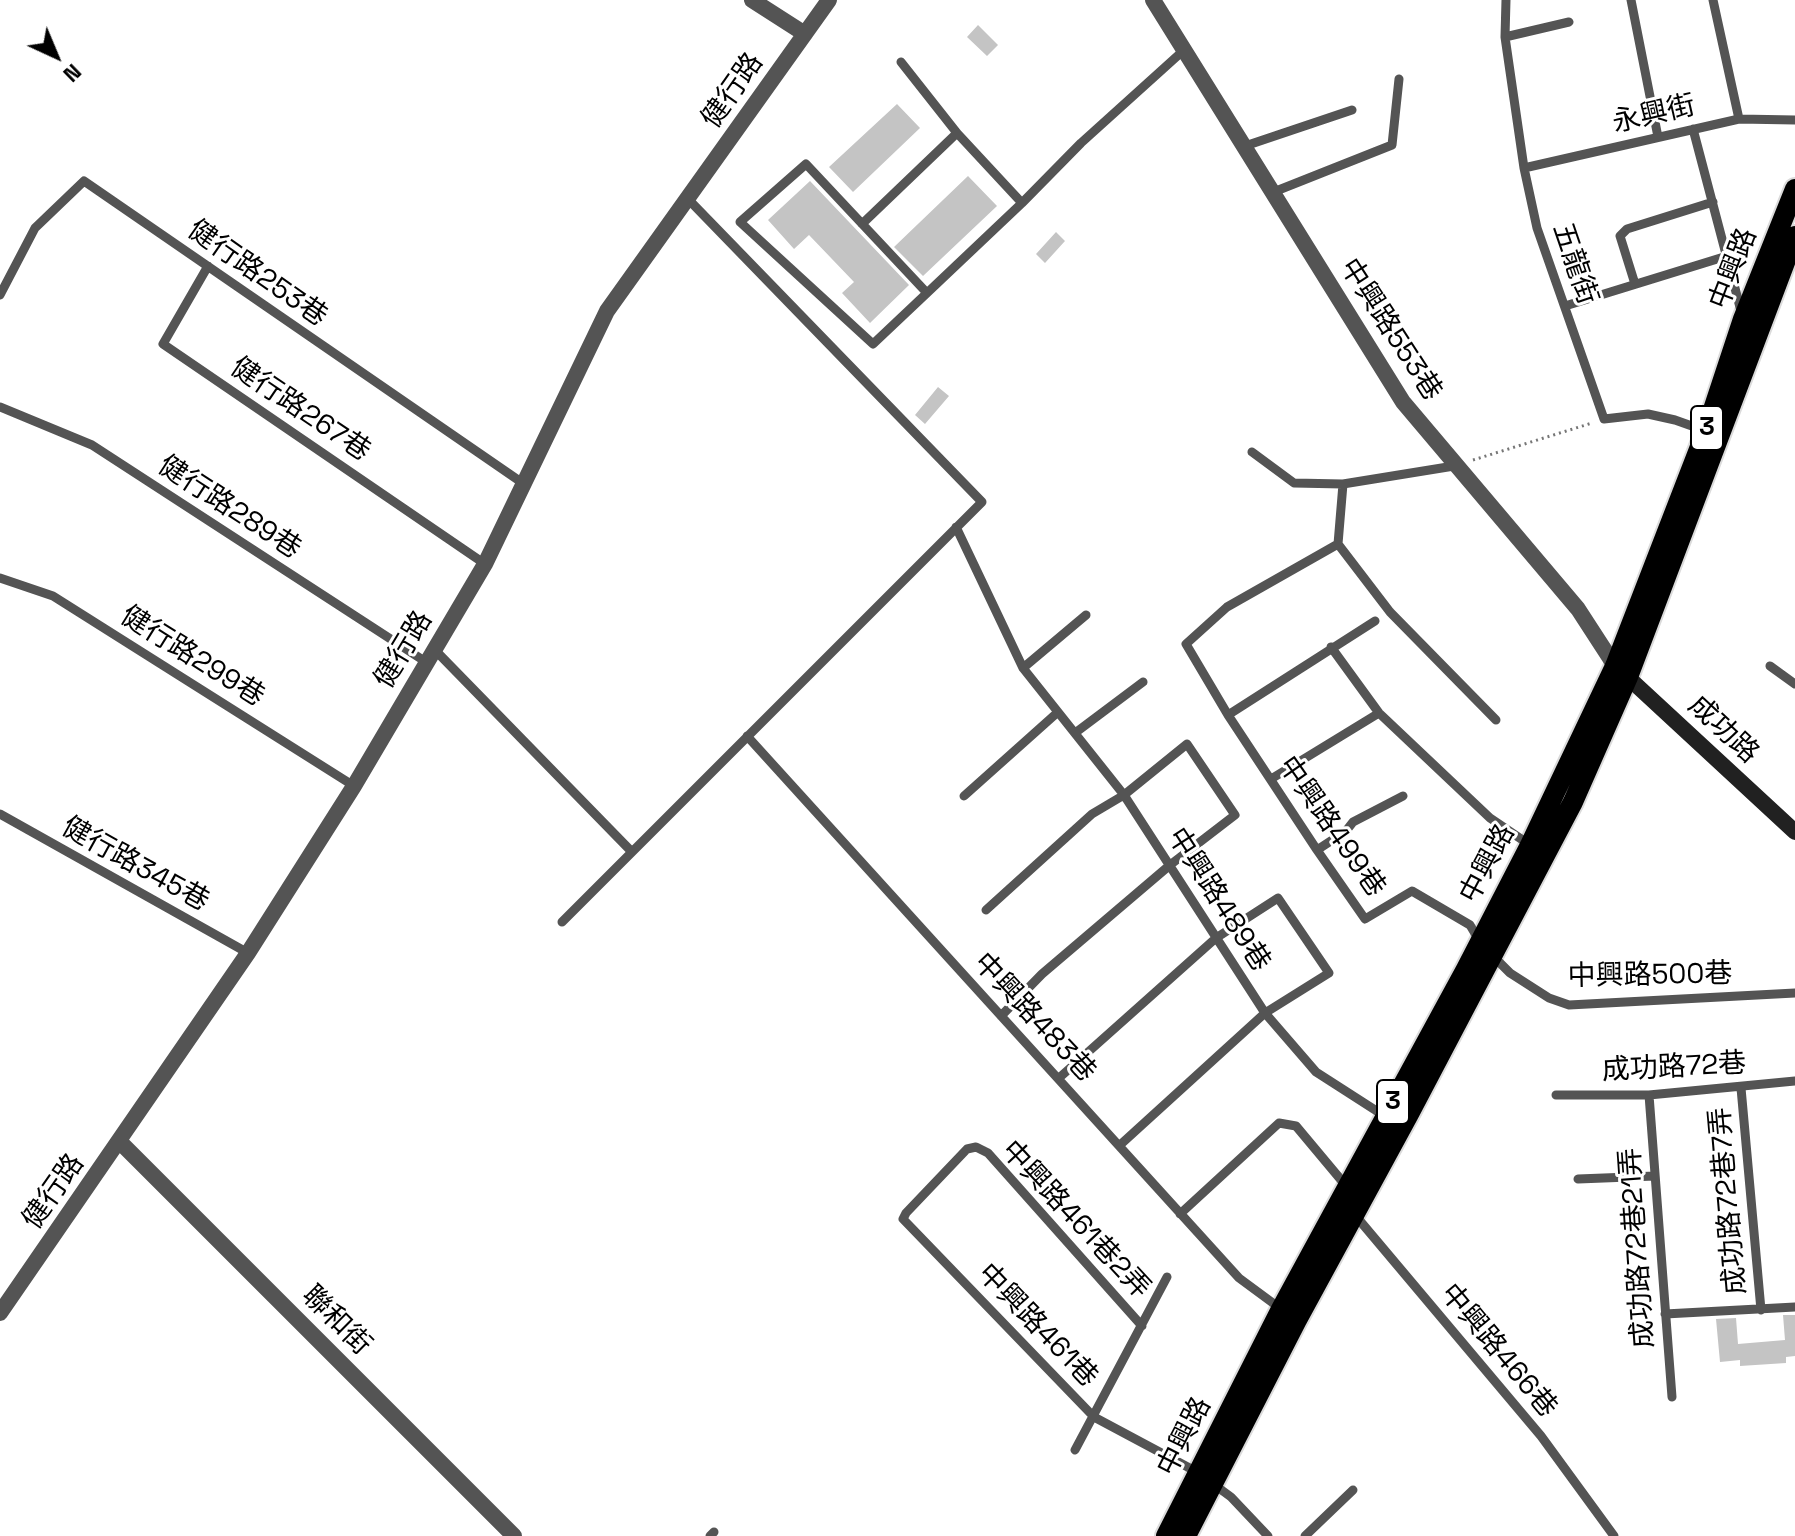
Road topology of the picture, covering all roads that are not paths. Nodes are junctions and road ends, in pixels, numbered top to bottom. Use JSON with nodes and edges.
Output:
{"nodes":[{"id":1,"x":752,"y":0,"type":"edge"},
{"id":2,"x":829,"y":0,"type":"edge"},
{"id":3,"x":1153,"y":0,"type":"edge"},
{"id":4,"x":1506,"y":0,"type":"edge"},
{"id":5,"x":1631,"y":0,"type":"edge"},
{"id":6,"x":1713,"y":0,"type":"edge"},
{"id":7,"x":1569,"y":22,"type":"dead end"},
{"id":8,"x":805,"y":34,"type":"junction"},
{"id":9,"x":1505,"y":37,"type":"junction"},
{"id":10,"x":1184,"y":50,"type":"junction"},
{"id":11,"x":901,"y":62,"type":"dead end"},
{"id":12,"x":1399,"y":79,"type":"dead end"},
{"id":13,"x":1352,"y":110,"type":"dead end"},
{"id":14,"x":1739,"y":119,"type":"junction"},
{"id":15,"x":1795,"y":120,"type":"edge"},
{"id":16,"x":1693,"y":129,"type":"junction"},
{"id":17,"x":957,"y":133,"type":"junction"},
{"id":18,"x":1658,"y":137,"type":"junction"},
{"id":19,"x":1242,"y":147,"type":"junction"},
{"id":20,"x":1524,"y":168,"type":"junction"},
{"id":21,"x":1795,"y":189,"type":"edge"},
{"id":22,"x":1271,"y":193,"type":"junction"},
{"id":23,"x":688,"y":199,"type":"junction"},
{"id":24,"x":1713,"y":202,"type":"junction"},
{"id":25,"x":1022,"y":203,"type":"junction"},
{"id":26,"x":862,"y":224,"type":"junction"},
{"id":27,"x":1795,"y":236,"type":"edge"},
{"id":28,"x":1727,"y":256,"type":"junction"},
{"id":29,"x":208,"y":266,"type":"junction"},
{"id":30,"x":1635,"y":284,"type":"junction"},
{"id":31,"x":927,"y":293,"type":"junction"},
{"id":32,"x":0,"y":295,"type":"edge"},
{"id":33,"x":1565,"y":306,"type":"junction"},
{"id":34,"x":1743,"y":319,"type":"junction"},
{"id":35,"x":0,"y":407,"type":"edge"},
{"id":36,"x":1713,"y":433,"type":"junction"},
{"id":37,"x":1252,"y":452,"type":"dead end"},
{"id":38,"x":1454,"y":466,"type":"junction"},
{"id":39,"x":524,"y":484,"type":"junction"},
{"id":40,"x":1343,"y":484,"type":"junction"},
{"id":41,"x":956,"y":527,"type":"junction"},
{"id":42,"x":1338,"y":544,"type":"junction"},
{"id":43,"x":485,"y":564,"type":"junction"},
{"id":44,"x":0,"y":578,"type":"edge"},
{"id":45,"x":1086,"y":615,"type":"dead end"},
{"id":46,"x":1375,"y":621,"type":"dead end"},
{"id":47,"x":1331,"y":647,"type":"junction"},
{"id":48,"x":430,"y":656,"type":"junction"},
{"id":49,"x":1770,"y":666,"type":"dead end"},
{"id":50,"x":1023,"y":668,"type":"junction"},
{"id":51,"x":1622,"y":672,"type":"junction"},
{"id":52,"x":1143,"y":682,"type":"dead end"},
{"id":53,"x":1795,"y":684,"type":"edge"},
{"id":54,"x":1058,"y":712,"type":"junction"},
{"id":55,"x":1379,"y":713,"type":"junction"},
{"id":56,"x":1228,"y":715,"type":"junction"},
{"id":57,"x":1496,"y":720,"type":"dead end"},
{"id":58,"x":1075,"y":733,"type":"junction"},
{"id":59,"x":747,"y":736,"type":"junction"},
{"id":60,"x":1271,"y":779,"type":"junction"},
{"id":61,"x":354,"y":786,"type":"junction"},
{"id":62,"x":1124,"y":795,"type":"junction"},
{"id":63,"x":964,"y":796,"type":"dead end"},
{"id":64,"x":1403,"y":796,"type":"dead end"},
{"id":65,"x":0,"y":814,"type":"edge"},
{"id":66,"x":1795,"y":832,"type":"edge"},
{"id":67,"x":1530,"y":845,"type":"junction"},
{"id":68,"x":1317,"y":850,"type":"junction"},
{"id":69,"x":632,"y":852,"type":"junction"},
{"id":70,"x":1170,"y":865,"type":"junction"},
{"id":71,"x":986,"y":910,"type":"dead end"},
{"id":72,"x":562,"y":922,"type":"dead end"},
{"id":73,"x":1216,"y":938,"type":"junction"},
{"id":74,"x":1486,"y":948,"type":"junction"},
{"id":75,"x":248,"y":953,"type":"junction"},
{"id":76,"x":1795,"y":993,"type":"edge"},
{"id":77,"x":1265,"y":1013,"type":"junction"},
{"id":78,"x":1001,"y":1016,"type":"junction"},
{"id":79,"x":1059,"y":1078,"type":"junction"},
{"id":80,"x":1795,"y":1081,"type":"edge"},
{"id":81,"x":1741,"y":1088,"type":"junction"},
{"id":82,"x":1556,"y":1095,"type":"dead end"},
{"id":83,"x":1649,"y":1095,"type":"junction"},
{"id":84,"x":1395,"y":1121,"type":"junction"},
{"id":85,"x":120,"y":1142,"type":"junction"},
{"id":86,"x":1120,"y":1145,"type":"junction"},
{"id":87,"x":1655,"y":1176,"type":"junction"},
{"id":88,"x":1578,"y":1179,"type":"dead end"},
{"id":89,"x":937,"y":1180,"type":"joint"},
{"id":90,"x":1347,"y":1202,"type":"junction"},
{"id":91,"x":1180,"y":1214,"type":"junction"},
{"id":92,"x":1167,"y":1277,"type":"dead end"},
{"id":93,"x":1795,"y":1307,"type":"edge"},
{"id":94,"x":1761,"y":1310,"type":"junction"},
{"id":95,"x":0,"y":1313,"type":"edge"},
{"id":96,"x":1665,"y":1314,"type":"junction"},
{"id":97,"x":1289,"y":1315,"type":"junction"},
{"id":98,"x":1142,"y":1326,"type":"junction"},
{"id":99,"x":1672,"y":1397,"type":"dead end"},
{"id":100,"x":1094,"y":1417,"type":"junction"},
{"id":101,"x":1075,"y":1450,"type":"dead end"},
{"id":102,"x":1206,"y":1478,"type":"junction"},
{"id":103,"x":1353,"y":1490,"type":"dead end"},
{"id":104,"x":514,"y":1536,"type":"edge"},
{"id":105,"x":1166,"y":1536,"type":"edge"},
{"id":106,"x":1186,"y":1536,"type":"edge"},
{"id":107,"x":1268,"y":1536,"type":"edge"},
{"id":108,"x":1305,"y":1536,"type":"edge"},
{"id":109,"x":1614,"y":1536,"type":"edge"}],
"edges":[{"from":1,"to":8,"type":"street"},
{"from":2,"to":8,"type":"street","name":"健行路"},
{"from":3,"to":10,"type":"street","name":"中興路553巷"},
{"from":4,"to":9,"type":"lane","name":"五龍街"},
{"from":5,"to":18,"type":"lane"},
{"from":6,"to":14,"type":"lane"},
{"from":7,"to":9,"type":"lane"},
{"from":8,"to":23,"type":"street","name":"健行路"},
{"from":9,"to":20,"type":"lane","name":"五龍街"},
{"from":10,"to":19,"type":"street","name":"中興路553巷"},
{"from":10,"to":25,"type":"lane"},
{"from":11,"to":17,"type":"lane"},
{"from":12,"to":22,"type":"lane"},
{"from":13,"to":19,"type":"lane"},
{"from":14,"to":15,"type":"lane","name":"永興街"},
{"from":14,"to":16,"type":"lane","name":"永興街"},
{"from":16,"to":18,"type":"lane","name":"永興街"},
{"from":16,"to":24,"type":"lane"},
{"from":17,"to":25,"type":"lane"},
{"from":17,"to":26,"type":"lane"},
{"from":18,"to":20,"type":"lane","name":"永興街"},
{"from":19,"to":22,"type":"street","name":"中興路553巷"},
{"from":20,"to":33,"type":"lane","name":"五龍街"},
{"from":21,"to":34,"type":"main road","name":"中興路","number":"3"},
{"from":22,"to":38,"type":"street","name":"中興路553巷"},
{"from":23,"to":39,"type":"street","name":"健行路"},
{"from":23,"to":41,"type":"lane"},
{"from":24,"to":28,"type":"lane"},
{"from":24,"to":30,"type":"lane"},
{"from":25,"to":31,"type":"lane"},
{"from":26,"to":31,"type":"lane"},
{"from":26,"to":31,"type":"lane"},
{"from":27,"to":36,"type":"main road","name":"中興路","number":"3"},
{"from":28,"to":30,"type":"lane"},
{"from":28,"to":34,"type":"lane"},
{"from":29,"to":32,"type":"lane","name":"健行路253巷"},
{"from":29,"to":39,"type":"lane","name":"健行路253巷"},
{"from":29,"to":43,"type":"lane","name":"健行路267巷"},
{"from":30,"to":33,"type":"lane"},
{"from":33,"to":36,"type":"lane","name":"五龍街"},
{"from":34,"to":36,"type":"main road","name":"中興路","number":"3"},
{"from":35,"to":48,"type":"lane","name":"健行路289巷"},
{"from":36,"to":51,"type":"main road","name":"中興路","number":"3"},
{"from":37,"to":40,"type":"lane"},
{"from":38,"to":40,"type":"lane"},
{"from":38,"to":51,"type":"street","name":"中興路553巷"},
{"from":39,"to":43,"type":"street","name":"健行路"},
{"from":40,"to":42,"type":"lane"},
{"from":41,"to":50,"type":"lane","name":"中興路489巷"},
{"from":41,"to":59,"type":"lane"},
{"from":42,"to":56,"type":"lane","name":"中興路499巷"},
{"from":42,"to":57,"type":"lane"},
{"from":43,"to":48,"type":"street","name":"健行路"},
{"from":44,"to":61,"type":"lane","name":"健行路299巷"},
{"from":45,"to":50,"type":"lane"},
{"from":46,"to":47,"type":"lane"},
{"from":47,"to":55,"type":"lane"},
{"from":47,"to":56,"type":"lane"},
{"from":48,"to":61,"type":"street","name":"健行路"},
{"from":48,"to":69,"type":"lane","name":"健行路289巷"},
{"from":49,"to":53,"type":"lane"},
{"from":50,"to":54,"type":"lane","name":"中興路489巷"},
{"from":51,"to":66,"type":"street","name":"成功路"},
{"from":51,"to":67,"type":"main road","name":"中興路","number":"3"},
{"from":51,"to":74,"type":"main road","name":"中興路","number":"3"},
{"from":52,"to":58,"type":"lane"},
{"from":54,"to":58,"type":"lane","name":"中興路489巷"},
{"from":54,"to":63,"type":"lane"},
{"from":55,"to":60,"type":"lane"},
{"from":55,"to":67,"type":"lane"},
{"from":56,"to":60,"type":"lane","name":"中興路499巷"},
{"from":58,"to":62,"type":"lane","name":"中興路489巷"},
{"from":59,"to":69,"type":"lane"},
{"from":59,"to":78,"type":"lane","name":"中興路483巷"},
{"from":60,"to":68,"type":"lane","name":"中興路499巷"},
{"from":61,"to":75,"type":"street","name":"健行路"},
{"from":62,"to":70,"type":"lane","name":"中興路489巷"},
{"from":62,"to":70,"type":"lane"},
{"from":62,"to":71,"type":"lane"},
{"from":64,"to":68,"type":"lane"},
{"from":65,"to":75,"type":"lane","name":"健行路345巷"},
{"from":67,"to":74,"type":"main road","name":"中興路","number":"3"},
{"from":68,"to":74,"type":"lane","name":"中興路499巷"},
{"from":69,"to":72,"type":"lane"},
{"from":70,"to":73,"type":"lane","name":"中興路489巷"},
{"from":70,"to":78,"type":"lane"},
{"from":73,"to":77,"type":"lane","name":"中興路489巷"},
{"from":73,"to":77,"type":"lane"},
{"from":73,"to":79,"type":"lane"},
{"from":74,"to":76,"type":"lane","name":"中興路500巷"},
{"from":74,"to":84,"type":"main road","name":"中興路","number":"3"},
{"from":75,"to":85,"type":"street","name":"健行路"},
{"from":77,"to":84,"type":"lane","name":"中興路489巷"},
{"from":77,"to":86,"type":"lane"},
{"from":78,"to":79,"type":"lane","name":"中興路483巷"},
{"from":79,"to":86,"type":"lane","name":"中興路483巷"},
{"from":80,"to":81,"type":"lane","name":"成功路72巷"},
{"from":81,"to":83,"type":"lane","name":"成功路72巷"},
{"from":81,"to":94,"type":"lane","name":"成功路72巷7弄"},
{"from":82,"to":83,"type":"lane","name":"成功路72巷"},
{"from":83,"to":87,"type":"lane","name":"成功路72巷21弄"},
{"from":84,"to":90,"type":"main road","name":"中興路","number":"3"},
{"from":84,"to":90,"type":"main road","name":"中興路","number":"3"},
{"from":85,"to":95,"type":"street","name":"健行路"},
{"from":85,"to":104,"type":"street","name":"聯和街"},
{"from":86,"to":91,"type":"lane","name":"中興路483巷"},
{"from":87,"to":88,"type":"lane"},
{"from":87,"to":96,"type":"lane","name":"成功路72巷21弄"},
{"from":89,"to":98,"type":"lane","name":"中興路461巷2弄"},
{"from":89,"to":100,"type":"lane","name":"中興路461巷"},
{"from":90,"to":91,"type":"lane","name":"中興路466巷"},
{"from":90,"to":97,"type":"main road","name":"中興路","number":"3"},
{"from":90,"to":109,"type":"lane","name":"中興路466巷"},
{"from":91,"to":97,"type":"lane","name":"中興路483巷"},
{"from":92,"to":98,"type":"lane","name":"中興路461巷2弄"},
{"from":93,"to":94,"type":"lane"},
{"from":94,"to":96,"type":"lane"},
{"from":96,"to":99,"type":"lane","name":"成功路72巷21弄"},
{"from":97,"to":102,"type":"main road","name":"中興路","number":"3"},
{"from":98,"to":100,"type":"lane","name":"中興路461巷2弄"},
{"from":100,"to":101,"type":"lane","name":"中興路461巷2弄"},
{"from":100,"to":102,"type":"lane","name":"中興路461巷"},
{"from":102,"to":105,"type":"main road","name":"中興路","number":"3"},
{"from":102,"to":106,"type":"main road","name":"中興路","number":"3"},
{"from":102,"to":107,"type":"lane","name":"中興路461巷"},
{"from":103,"to":108,"type":"lane"}]}
